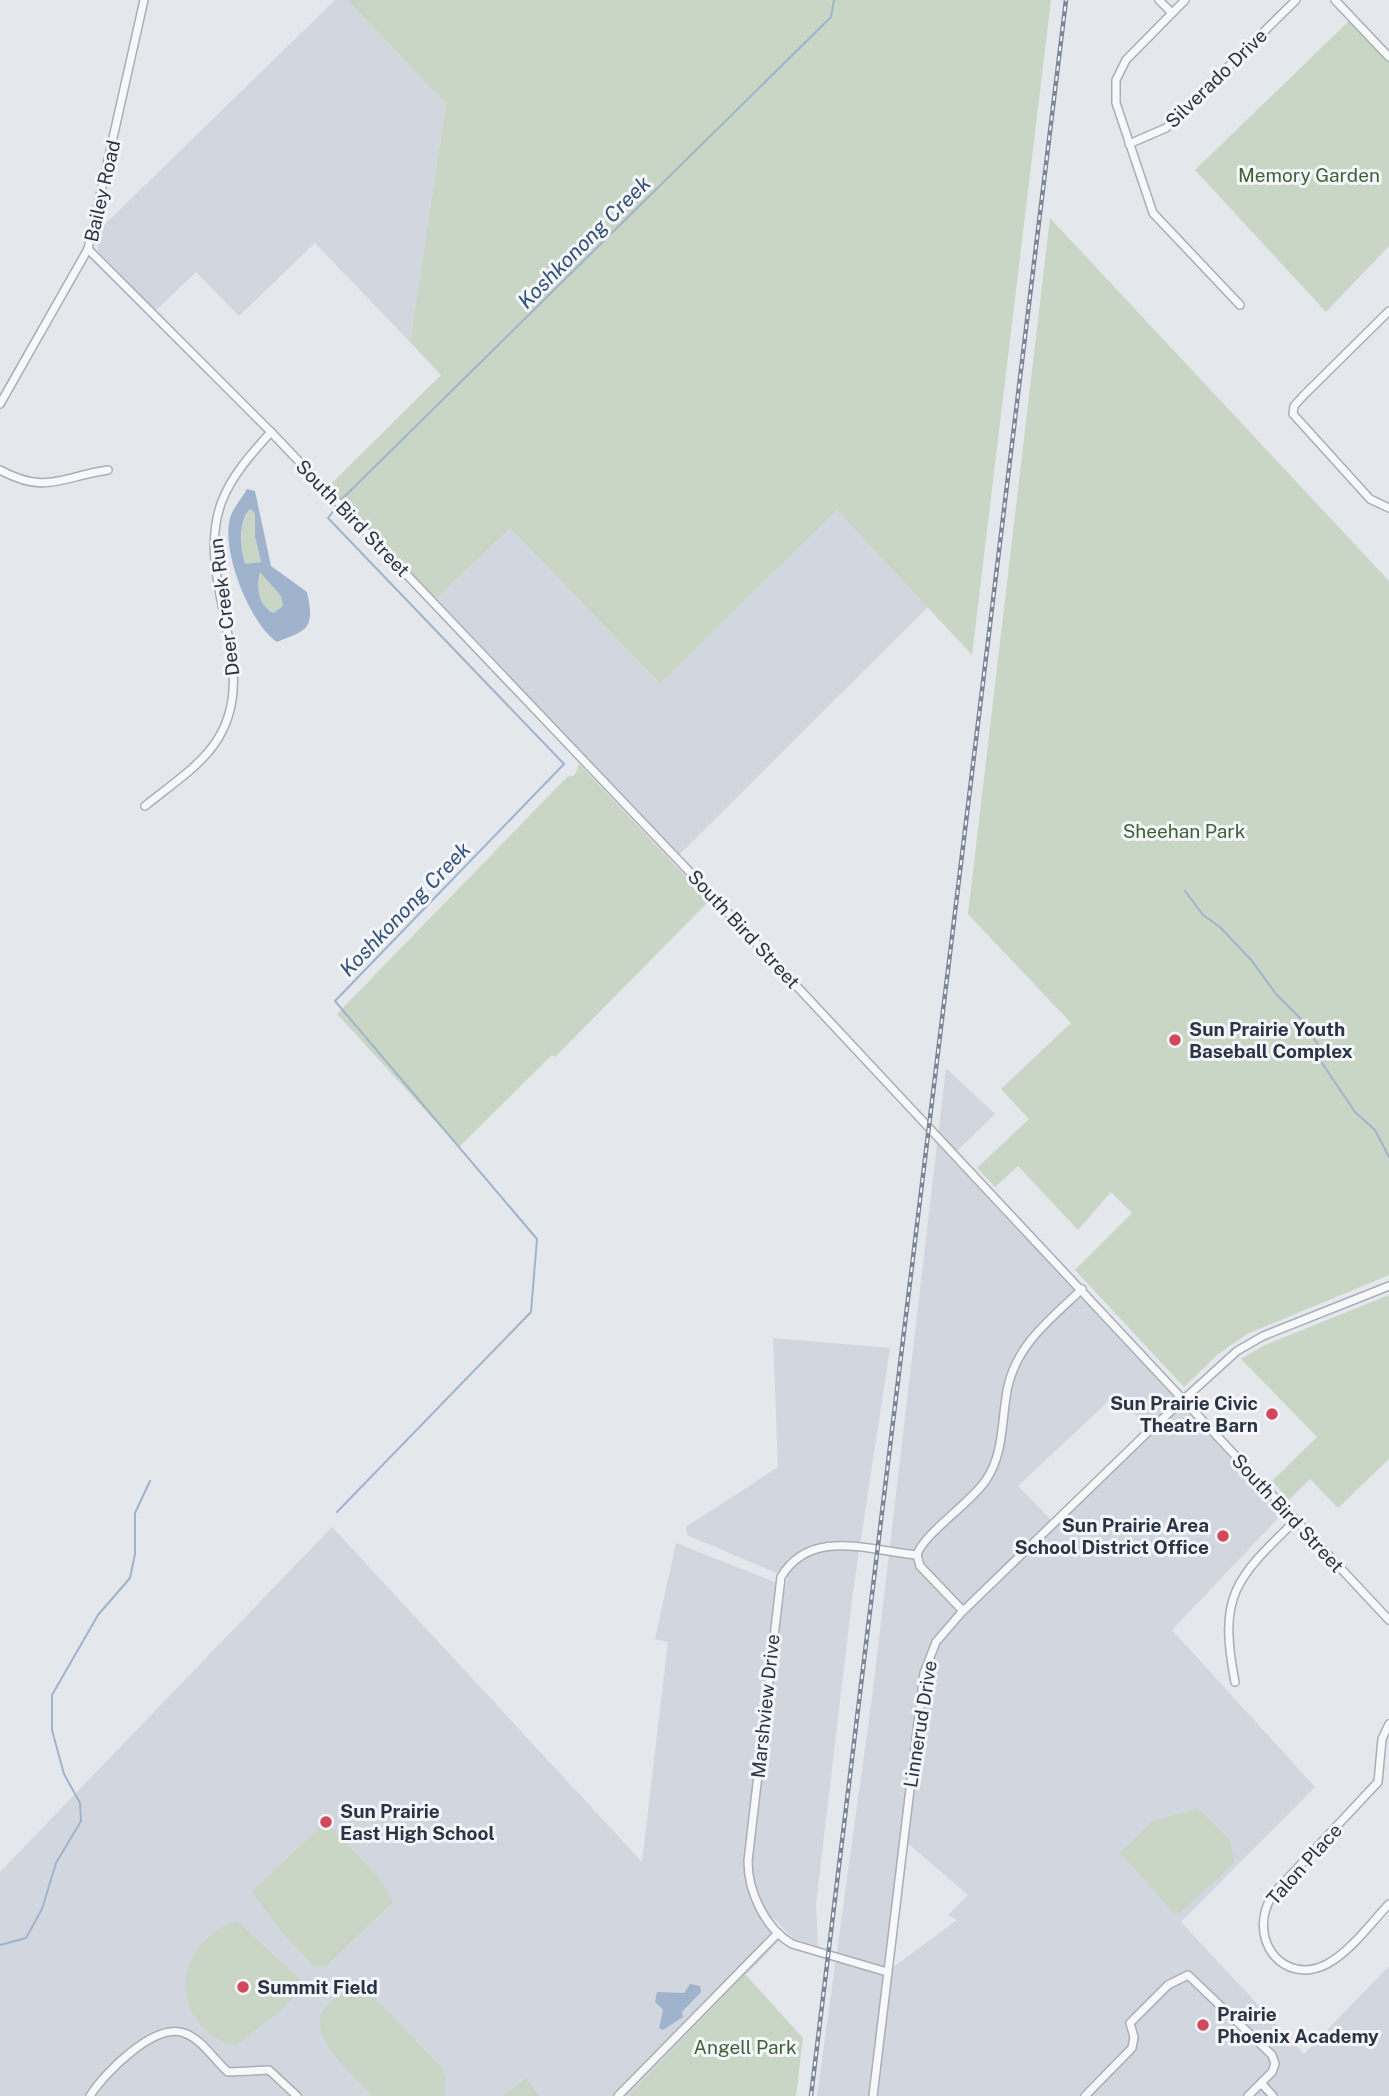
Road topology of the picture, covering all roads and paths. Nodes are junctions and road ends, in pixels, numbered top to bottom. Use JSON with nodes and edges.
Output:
{"nodes":[{"id":1,"x":144,"y":0,"type":"edge"},
{"id":2,"x":1159,"y":0,"type":"edge"},
{"id":3,"x":1185,"y":0,"type":"edge"},
{"id":4,"x":1296,"y":0,"type":"edge"},
{"id":5,"x":1335,"y":0,"type":"edge"},
{"id":6,"x":1172,"y":13,"type":"junction"},
{"id":7,"x":1389,"y":57,"type":"edge"},
{"id":8,"x":1129,"y":144,"type":"junction"},
{"id":9,"x":89,"y":249,"type":"junction"},
{"id":10,"x":1240,"y":305,"type":"dead end"},
{"id":11,"x":1389,"y":311,"type":"edge"},
{"id":12,"x":0,"y":404,"type":"edge"},
{"id":13,"x":271,"y":432,"type":"junction"},
{"id":14,"x":0,"y":470,"type":"edge"},
{"id":15,"x":108,"y":470,"type":"dead end"},
{"id":16,"x":1389,"y":508,"type":"edge"},
{"id":17,"x":145,"y":806,"type":"dead end"},
{"id":18,"x":1389,"y":1286,"type":"edge"},
{"id":19,"x":1082,"y":1289,"type":"junction"},
{"id":20,"x":1185,"y":1400,"type":"junction"},
{"id":21,"x":1296,"y":1520,"type":"junction"},
{"id":22,"x":917,"y":1555,"type":"junction"},
{"id":23,"x":963,"y":1611,"type":"junction"},
{"id":24,"x":1389,"y":1620,"type":"edge"},
{"id":25,"x":1235,"y":1682,"type":"dead end"},
{"id":26,"x":1389,"y":1724,"type":"edge"},
{"id":27,"x":1389,"y":1904,"type":"edge"},
{"id":28,"x":778,"y":1933,"type":"junction"},
{"id":29,"x":887,"y":1972,"type":"junction"},
{"id":30,"x":1261,"y":2083,"type":"junction"},
{"id":31,"x":90,"y":2096,"type":"edge"},
{"id":32,"x":297,"y":2096,"type":"edge"},
{"id":33,"x":618,"y":2096,"type":"edge"},
{"id":34,"x":873,"y":2096,"type":"edge"},
{"id":35,"x":1085,"y":2096,"type":"edge"},
{"id":36,"x":1248,"y":2096,"type":"edge"},
{"id":37,"x":1273,"y":2096,"type":"edge"}],
"edges":[{"from":1,"to":9,"type":"street","name":"Bailey Road"},
{"from":2,"to":6,"type":"street"},
{"from":3,"to":6,"type":"street"},
{"from":4,"to":8,"type":"street","name":"Silverado Drive"},
{"from":5,"to":7,"type":"street"},
{"from":6,"to":8,"type":"street"},
{"from":8,"to":10,"type":"street"},
{"from":9,"to":12,"type":"street","name":"Bailey Road"},
{"from":9,"to":13,"type":"street","name":"South Bird Street"},
{"from":11,"to":16,"type":"street"},
{"from":13,"to":17,"type":"street","name":"Deer Creek Run"},
{"from":13,"to":19,"type":"street","name":"South Bird Street"},
{"from":14,"to":15,"type":"street"},
{"from":18,"to":20,"type":"street","name":"Linnerud Drive"},
{"from":19,"to":20,"type":"street","name":"South Bird Street"},
{"from":19,"to":22,"type":"street"},
{"from":20,"to":21,"type":"street","name":"South Bird Street"},
{"from":20,"to":23,"type":"street","name":"Linnerud Drive"},
{"from":21,"to":24,"type":"street","name":"South Bird Street"},
{"from":21,"to":25,"type":"street"},
{"from":22,"to":23,"type":"street"},
{"from":22,"to":28,"type":"street","name":"Marshview Drive"},
{"from":23,"to":29,"type":"street","name":"Linnerud Drive"},
{"from":26,"to":27,"type":"street","name":"Talon Place"},
{"from":28,"to":29,"type":"street"},
{"from":28,"to":33,"type":"street"},
{"from":29,"to":34,"type":"street","name":"Linnerud Drive"},
{"from":30,"to":35,"type":"street"},
{"from":30,"to":36,"type":"street"},
{"from":30,"to":37,"type":"street"},
{"from":31,"to":32,"type":"street"}]}
